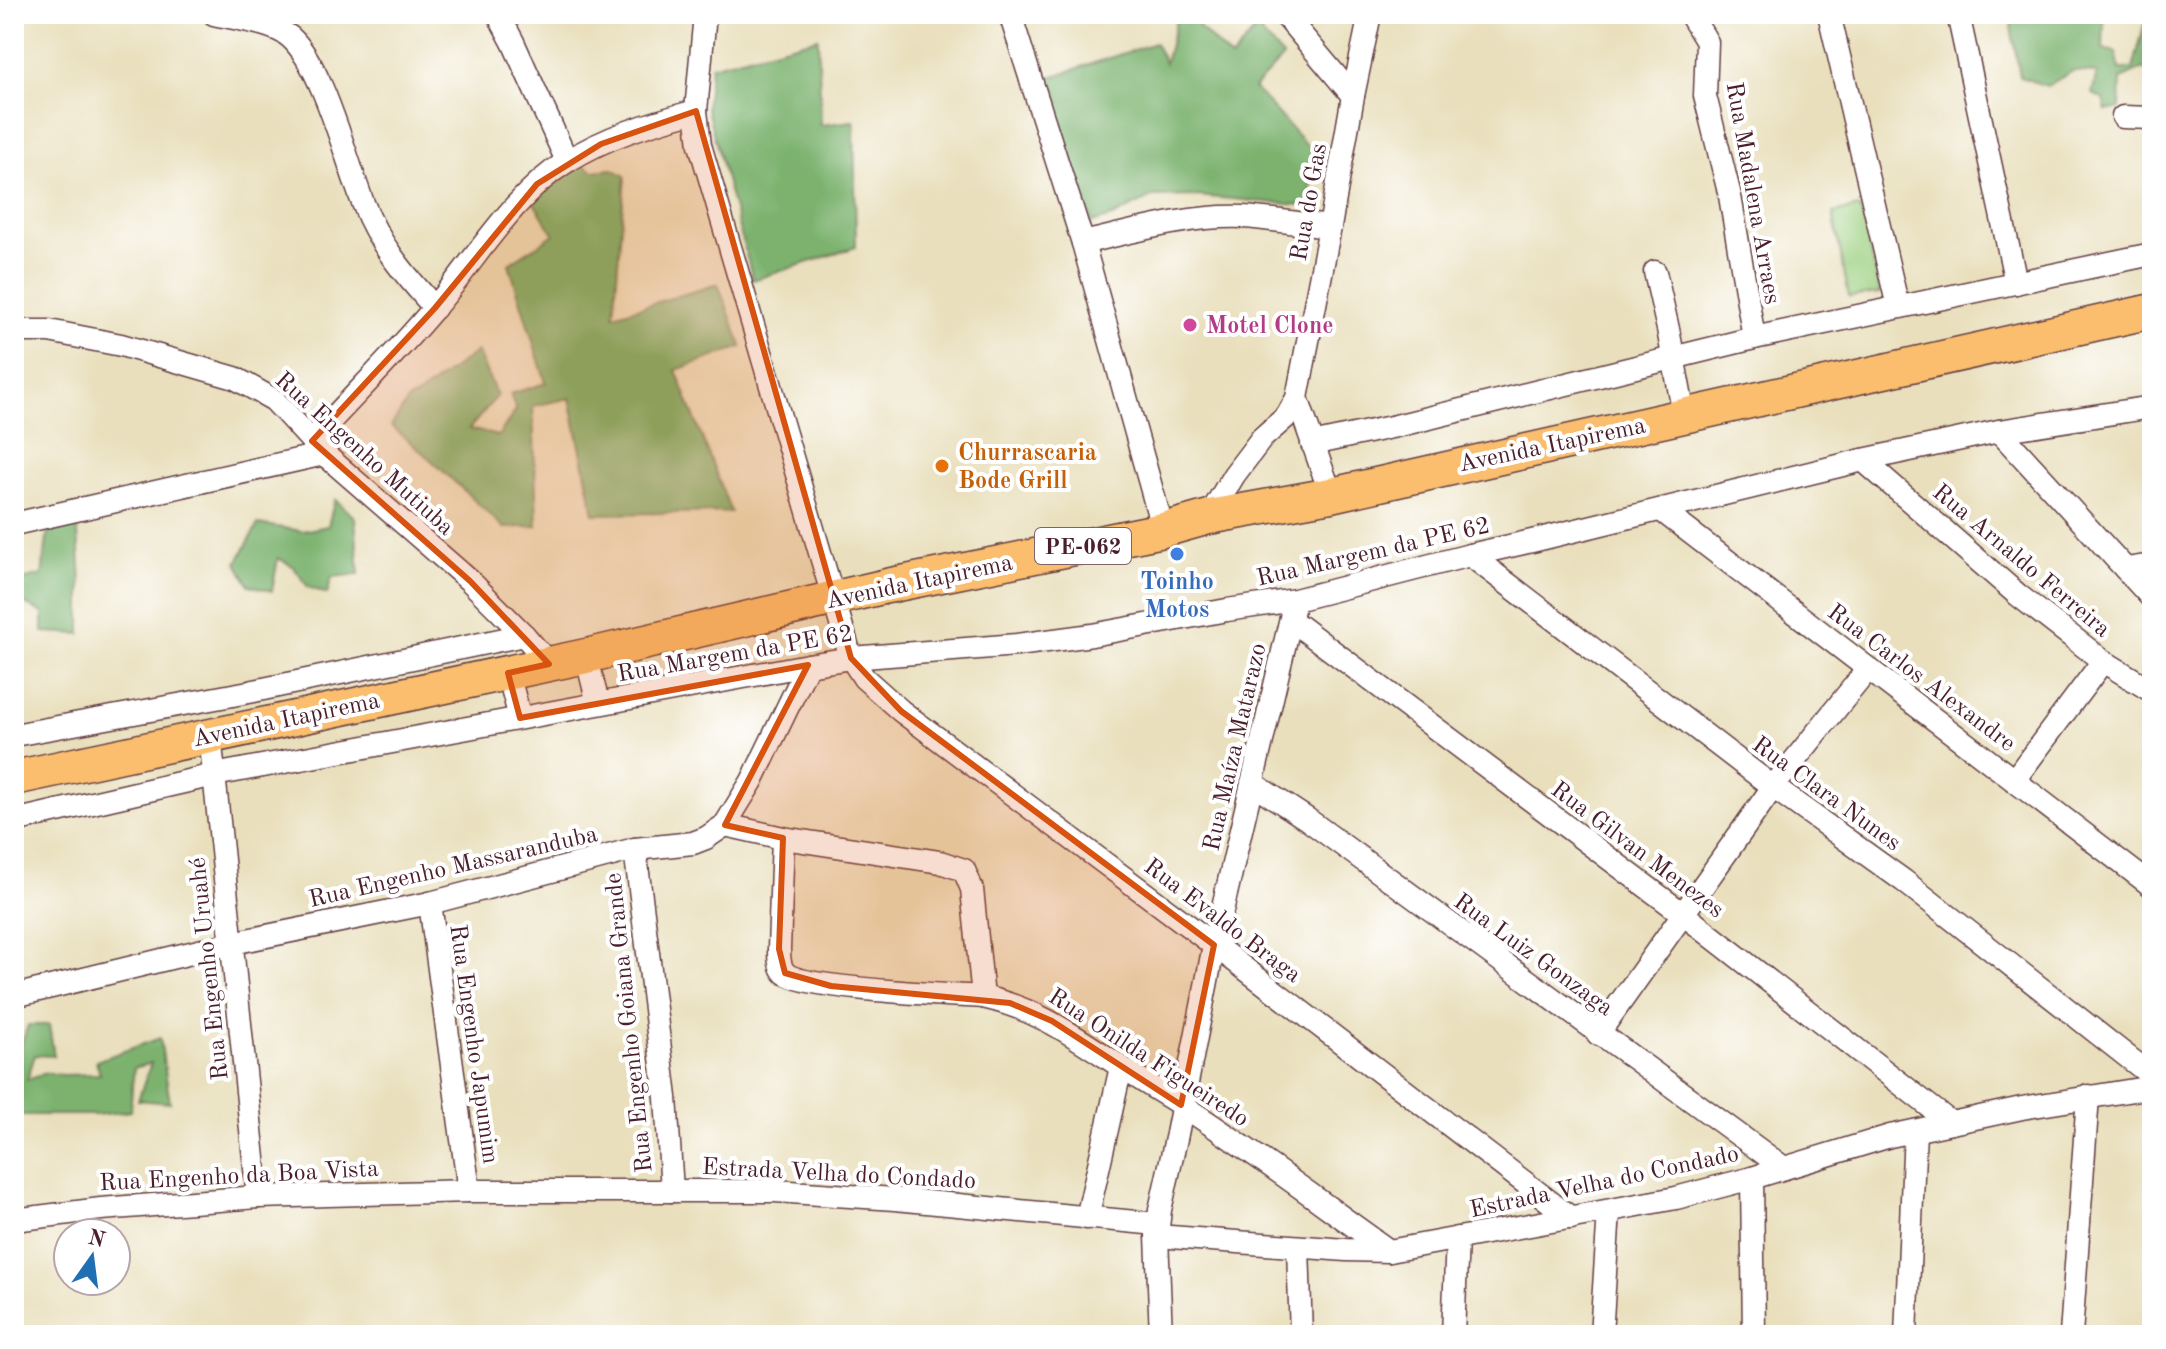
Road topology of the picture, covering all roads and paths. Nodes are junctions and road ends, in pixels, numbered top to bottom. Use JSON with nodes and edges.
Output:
{"nodes":[{"id":1,"x":214,"y":14,"type":"edge"},
{"id":2,"x":498,"y":14,"type":"edge"},
{"id":3,"x":705,"y":14,"type":"edge"},
{"id":4,"x":1010,"y":14,"type":"edge"},
{"id":5,"x":1284,"y":14,"type":"edge"},
{"id":6,"x":1370,"y":14,"type":"edge"},
{"id":7,"x":1690,"y":14,"type":"edge"},
{"id":8,"x":1958,"y":14,"type":"edge"},
{"id":9,"x":1830,"y":18,"type":"dead end"},
{"id":10,"x":1353,"y":96,"type":"junction"},
{"id":11,"x":696,"y":111,"type":"junction"},
{"id":12,"x":2123,"y":117,"type":"dead end"},
{"id":13,"x":2152,"y":118,"type":"edge"},
{"id":14,"x":567,"y":161,"type":"junction"},
{"id":15,"x":1330,"y":227,"type":"junction"},
{"id":16,"x":1083,"y":243,"type":"junction"},
{"id":17,"x":2152,"y":254,"type":"edge"},
{"id":18,"x":1655,"y":272,"type":"dead end"},
{"id":19,"x":2016,"y":283,"type":"junction"},
{"id":20,"x":1898,"y":307,"type":"junction"},
{"id":21,"x":435,"y":308,"type":"junction"},
{"id":22,"x":2152,"y":311,"type":"edge"},
{"id":23,"x":14,"y":331,"type":"edge"},
{"id":24,"x":1754,"y":338,"type":"junction"},
{"id":25,"x":1673,"y":359,"type":"junction"},
{"id":26,"x":1297,"y":398,"type":"junction"},
{"id":27,"x":2152,"y":407,"type":"edge"},
{"id":28,"x":1684,"y":415,"type":"junction"},
{"id":29,"x":1999,"y":431,"type":"junction"},
{"id":30,"x":1312,"y":444,"type":"junction"},
{"id":31,"x":318,"y":448,"type":"junction"},
{"id":32,"x":1863,"y":460,"type":"junction"},
{"id":33,"x":1331,"y":495,"type":"junction"},
{"id":34,"x":1661,"y":510,"type":"junction"},
{"id":35,"x":1209,"y":517,"type":"junction"},
{"id":36,"x":14,"y":524,"type":"edge"},
{"id":37,"x":1163,"y":530,"type":"junction"},
{"id":38,"x":1470,"y":555,"type":"junction"},
{"id":39,"x":2152,"y":565,"type":"edge"},
{"id":40,"x":2126,"y":569,"type":"junction"},
{"id":41,"x":2152,"y":598,"type":"edge"},
{"id":42,"x":833,"y":599,"type":"junction"},
{"id":43,"x":1293,"y":610,"type":"junction"},
{"id":44,"x":524,"y":635,"type":"junction"},
{"id":45,"x":586,"y":656,"type":"junction"},
{"id":46,"x":851,"y":658,"type":"junction"},
{"id":47,"x":2103,"y":661,"type":"junction"},
{"id":48,"x":549,"y":664,"type":"junction"},
{"id":49,"x":808,"y":665,"type":"junction"},
{"id":50,"x":1868,"y":669,"type":"junction"},
{"id":51,"x":508,"y":673,"type":"junction"},
{"id":52,"x":2152,"y":691,"type":"edge"},
{"id":53,"x":598,"y":703,"type":"junction"},
{"id":54,"x":520,"y":718,"type":"junction"},
{"id":55,"x":14,"y":735,"type":"edge"},
{"id":56,"x":210,"y":735,"type":"junction"},
{"id":57,"x":214,"y":775,"type":"junction"},
{"id":58,"x":14,"y":778,"type":"edge"},
{"id":59,"x":2014,"y":780,"type":"junction"},
{"id":60,"x":1252,"y":783,"type":"junction"},
{"id":61,"x":1773,"y":787,"type":"junction"},
{"id":62,"x":14,"y":821,"type":"edge"},
{"id":63,"x":725,"y":825,"type":"junction"},
{"id":64,"x":783,"y":838,"type":"junction"},
{"id":65,"x":635,"y":849,"type":"junction"},
{"id":66,"x":2152,"y":886,"type":"edge"},
{"id":67,"x":430,"y":903,"type":"junction"},
{"id":68,"x":1683,"y":914,"type":"junction"},
{"id":69,"x":232,"y":943,"type":"junction"},
{"id":70,"x":1214,"y":945,"type":"junction"},
{"id":71,"x":14,"y":996,"type":"edge"},
{"id":72,"x":983,"y":997,"type":"junction"},
{"id":73,"x":1598,"y":1034,"type":"junction"},
{"id":74,"x":1121,"y":1067,"type":"junction"},
{"id":75,"x":2152,"y":1076,"type":"edge"},
{"id":76,"x":2152,"y":1087,"type":"edge"},
{"id":77,"x":2088,"y":1096,"type":"junction"},
{"id":78,"x":1181,"y":1105,"type":"junction"},
{"id":79,"x":1951,"y":1123,"type":"junction"},
{"id":80,"x":1915,"y":1131,"type":"junction"},
{"id":81,"x":1784,"y":1168,"type":"junction"},
{"id":82,"x":1752,"y":1178,"type":"junction"},
{"id":83,"x":469,"y":1191,"type":"junction"},
{"id":84,"x":672,"y":1191,"type":"junction"},
{"id":85,"x":258,"y":1197,"type":"junction"},
{"id":86,"x":1609,"y":1211,"type":"junction"},
{"id":87,"x":1087,"y":1218,"type":"junction"},
{"id":88,"x":1571,"y":1218,"type":"junction"},
{"id":89,"x":14,"y":1220,"type":"edge"},
{"id":90,"x":1157,"y":1230,"type":"junction"},
{"id":91,"x":1457,"y":1238,"type":"junction"},
{"id":92,"x":1298,"y":1247,"type":"junction"},
{"id":93,"x":1389,"y":1251,"type":"junction"},
{"id":94,"x":1161,"y":1335,"type":"edge"},
{"id":95,"x":1301,"y":1335,"type":"edge"},
{"id":96,"x":1453,"y":1335,"type":"edge"},
{"id":97,"x":1601,"y":1335,"type":"edge"},
{"id":98,"x":1754,"y":1335,"type":"edge"},
{"id":99,"x":1906,"y":1335,"type":"edge"},
{"id":100,"x":2071,"y":1335,"type":"edge"}],
"edges":[{"from":1,"to":21,"type":"street"},
{"from":2,"to":14,"type":"street"},
{"from":3,"to":11,"type":"street"},
{"from":4,"to":16,"type":"street"},
{"from":5,"to":10,"type":"street"},
{"from":6,"to":10,"type":"street","name":"Rua do Gas"},
{"from":7,"to":24,"type":"street","name":"Rua Madalena Arraes"},
{"from":8,"to":19,"type":"street"},
{"from":9,"to":20,"type":"street"},
{"from":10,"to":15,"type":"street","name":"Rua do Gas"},
{"from":11,"to":14,"type":"street"},
{"from":11,"to":42,"type":"street"},
{"from":12,"to":13,"type":"street"},
{"from":14,"to":21,"type":"street"},
{"from":15,"to":16,"type":"street"},
{"from":15,"to":26,"type":"street","name":"Rua do Gas"},
{"from":16,"to":37,"type":"street"},
{"from":17,"to":19,"type":"street"},
{"from":18,"to":25,"type":"street"},
{"from":19,"to":20,"type":"street"},
{"from":20,"to":24,"type":"street"},
{"from":21,"to":31,"type":"street"},
{"from":22,"to":28,"type":"main road","name":"Avenida Itapirema","number":"PE-062"},
{"from":23,"to":31,"type":"street","name":"Rua Engenho Mutiuba"},
{"from":24,"to":25,"type":"street"},
{"from":25,"to":28,"type":"street"},
{"from":25,"to":30,"type":"street"},
{"from":26,"to":30,"type":"street","name":"Rua do Gas"},
{"from":26,"to":35,"type":"street","name":"Rua do Gas"},
{"from":27,"to":29,"type":"street","name":"Rua Margem da PE 62"},
{"from":28,"to":33,"type":"main road","name":"Avenida Itapirema","number":"PE-062"},
{"from":29,"to":32,"type":"street","name":"Rua Margem da PE 62"},
{"from":29,"to":40,"type":"street"},
{"from":30,"to":33,"type":"street","name":"Rua do Gas"},
{"from":31,"to":36,"type":"street"},
{"from":31,"to":44,"type":"street","name":"Rua Engenho Mutiuba"},
{"from":32,"to":34,"type":"street","name":"Rua Margem da PE 62"},
{"from":32,"to":47,"type":"street","name":"Rua Arnaldo Ferreira"},
{"from":33,"to":35,"type":"main road","name":"Avenida Itapirema","number":"PE-062"},
{"from":34,"to":38,"type":"street","name":"Rua Margem da PE 62"},
{"from":34,"to":50,"type":"street","name":"Rua Carlos Alexandre"},
{"from":35,"to":37,"type":"main road","name":"Avenida Itapirema","number":"PE-062"},
{"from":37,"to":42,"type":"main road","name":"Avenida Itapirema","number":"PE-062"},
{"from":38,"to":43,"type":"street","name":"Rua Margem da PE 62"},
{"from":38,"to":61,"type":"street","name":"Rua Clara Nunes"},
{"from":39,"to":40,"type":"street"},
{"from":40,"to":41,"type":"street"},
{"from":42,"to":45,"type":"main road","name":"Avenida Itapirema","number":"PE-062"},
{"from":42,"to":46,"type":"street"},
{"from":43,"to":46,"type":"street","name":"Rua Margem da PE 62"},
{"from":43,"to":60,"type":"street","name":"Rua Maíza Matarazo"},
{"from":43,"to":68,"type":"street","name":"Rua Gilvan Menezes"},
{"from":44,"to":48,"type":"street","name":"Rua Engenho Mutiuba"},
{"from":44,"to":55,"type":"street"},
{"from":45,"to":48,"type":"main road","name":"Avenida Itapirema","number":"PE-062"},
{"from":45,"to":53,"type":"street","name":"Rua Margem da PE 62"},
{"from":46,"to":49,"type":"street","name":"Rua Margem da PE 62"},
{"from":46,"to":70,"type":"street","name":"Rua Evaldo Braga"},
{"from":47,"to":52,"type":"street","name":"Rua Arnaldo Ferreira"},
{"from":47,"to":59,"type":"street"},
{"from":48,"to":51,"type":"main road","name":"Avenida Itapirema","number":"PE-062"},
{"from":49,"to":53,"type":"street","name":"Rua Margem da PE 62"},
{"from":49,"to":63,"type":"street"},
{"from":50,"to":59,"type":"street","name":"Rua Carlos Alexandre"},
{"from":50,"to":61,"type":"street"},
{"from":51,"to":54,"type":"street"},
{"from":51,"to":56,"type":"main road","name":"Avenida Itapirema","number":"PE-062"},
{"from":53,"to":54,"type":"street","name":"Rua Margem da PE 62"},
{"from":54,"to":57,"type":"street","name":"Rua Margem da PE 62"},
{"from":56,"to":57,"type":"street","name":"Rua Engenho Uruahé"},
{"from":56,"to":58,"type":"main road","name":"Avenida Itapirema","number":"PE-062"},
{"from":57,"to":62,"type":"street","name":"Rua Margem da PE 62"},
{"from":57,"to":69,"type":"street","name":"Rua Engenho Uruahé"},
{"from":59,"to":66,"type":"street","name":"Rua Carlos Alexandre"},
{"from":60,"to":70,"type":"street","name":"Rua Maíza Matarazo"},
{"from":60,"to":73,"type":"street","name":"Rua Luiz Gonzaga"},
{"from":61,"to":68,"type":"street"},
{"from":61,"to":75,"type":"street","name":"Rua Clara Nunes"},
{"from":63,"to":64,"type":"street"},
{"from":63,"to":65,"type":"street","name":"Rua Engenho Massaranduba"},
{"from":64,"to":72,"type":"street"},
{"from":64,"to":72,"type":"street","name":"Rua Onilda Figueiredo"},
{"from":65,"to":67,"type":"street","name":"Rua Engenho Massaranduba"},
{"from":65,"to":84,"type":"street","name":"Rua Engenho Goiana Grande"},
{"from":67,"to":69,"type":"street","name":"Rua Engenho Massaranduba"},
{"from":67,"to":83,"type":"street","name":"Rua Engenho Japumim"},
{"from":68,"to":73,"type":"street"},
{"from":68,"to":79,"type":"street","name":"Rua Gilvan Menezes"},
{"from":69,"to":71,"type":"street","name":"Rua Engenho Massaranduba"},
{"from":69,"to":85,"type":"street","name":"Rua Engenho Uruahé"},
{"from":70,"to":78,"type":"street","name":"Rua Maíza Matarazo"},
{"from":70,"to":88,"type":"street","name":"Rua Evaldo Braga"},
{"from":72,"to":74,"type":"street","name":"Rua Onilda Figueiredo"},
{"from":73,"to":81,"type":"street","name":"Rua Luiz Gonzaga"},
{"from":74,"to":78,"type":"street","name":"Rua Onilda Figueiredo"},
{"from":74,"to":87,"type":"street"},
{"from":76,"to":77,"type":"street","name":"Estrada Velha do Condado"},
{"from":77,"to":79,"type":"street","name":"Estrada Velha do Condado"},
{"from":77,"to":100,"type":"street"},
{"from":78,"to":90,"type":"street","name":"Rua Maíza Matarazo"},
{"from":78,"to":93,"type":"street","name":"Rua Onilda Figueiredo"},
{"from":79,"to":80,"type":"street","name":"Estrada Velha do Condado"},
{"from":80,"to":81,"type":"street","name":"Estrada Velha do Condado"},
{"from":80,"to":99,"type":"street"},
{"from":81,"to":82,"type":"street","name":"Estrada Velha do Condado"},
{"from":82,"to":86,"type":"street","name":"Estrada Velha do Condado"},
{"from":82,"to":98,"type":"street"},
{"from":83,"to":84,"type":"street","name":"Estrada Velha do Condado"},
{"from":83,"to":85,"type":"street","name":"Rua Engenho da Boa Vista"},
{"from":84,"to":87,"type":"street","name":"Estrada Velha do Condado"},
{"from":85,"to":89,"type":"street","name":"Rua Engenho da Boa Vista"},
{"from":86,"to":88,"type":"street","name":"Estrada Velha do Condado"},
{"from":86,"to":97,"type":"street"},
{"from":87,"to":90,"type":"street","name":"Estrada Velha do Condado"},
{"from":88,"to":91,"type":"street","name":"Estrada Velha do Condado"},
{"from":90,"to":92,"type":"street","name":"Estrada Velha do Condado"},
{"from":90,"to":94,"type":"street"},
{"from":91,"to":93,"type":"street","name":"Estrada Velha do Condado"},
{"from":91,"to":96,"type":"street"},
{"from":92,"to":93,"type":"street","name":"Estrada Velha do Condado"},
{"from":92,"to":95,"type":"street"}]}
